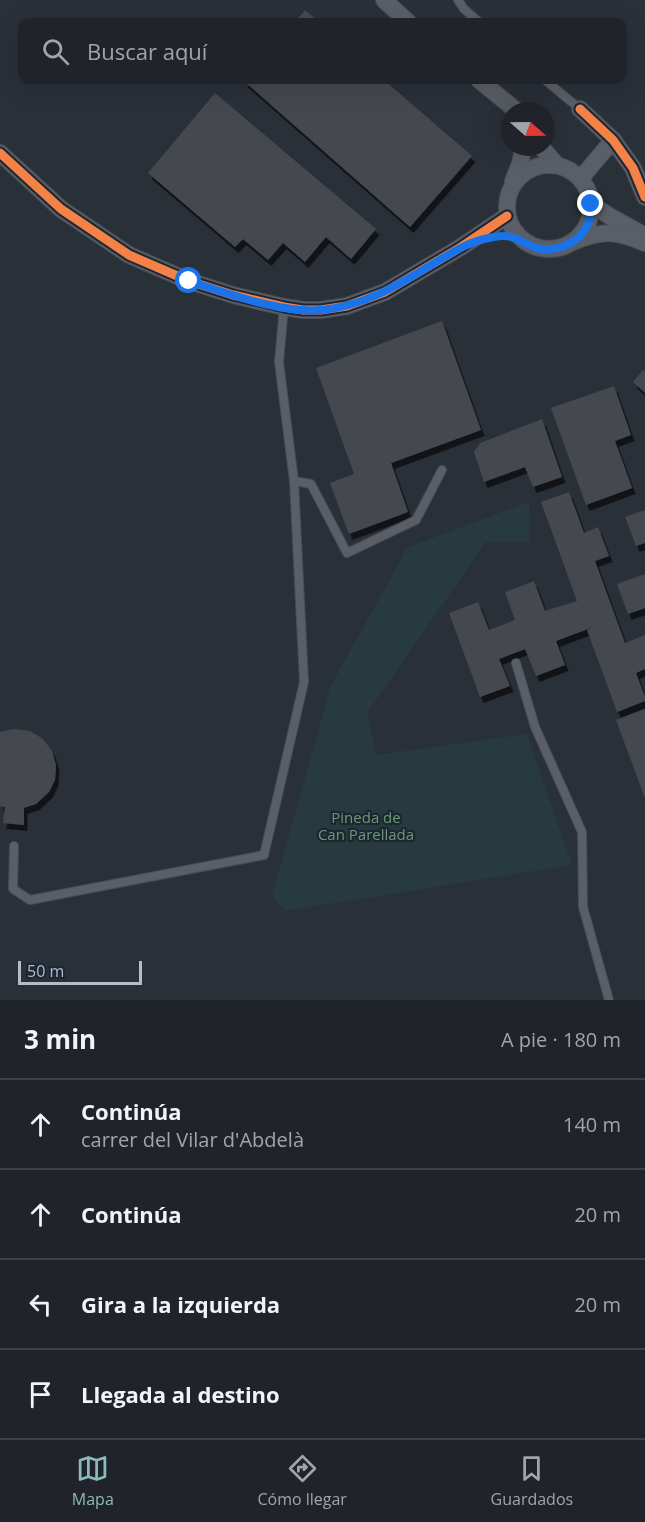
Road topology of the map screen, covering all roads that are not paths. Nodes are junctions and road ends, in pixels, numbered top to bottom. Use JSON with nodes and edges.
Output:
{"nodes":[{"id":1,"x":384,"y":0,"type":"edge"},
{"id":2,"x":458,"y":0,"type":"edge"},
{"id":3,"x":404,"y":18,"type":"edge"},
{"id":4,"x":474,"y":18,"type":"edge"},
{"id":5,"x":484,"y":84,"type":"edge"},
{"id":6,"x":550,"y":84,"type":"edge"},
{"id":7,"x":505,"y":102,"type":"edge"},
{"id":8,"x":580,"y":109,"type":"joint"},
{"id":9,"x":613,"y":140,"type":"junction"},
{"id":10,"x":0,"y":153,"type":"edge"},
{"id":11,"x":521,"y":156,"type":"edge"},
{"id":12,"x":549,"y":156,"type":"edge"},
{"id":13,"x":556,"y":164,"type":"junction"},
{"id":14,"x":581,"y":178,"type":"junction"},
{"id":15,"x":510,"y":189,"type":"junction"},
{"id":16,"x":645,"y":196,"type":"edge"},
{"id":17,"x":591,"y":204,"type":"junction"},
{"id":18,"x":507,"y":216,"type":"junction"},
{"id":19,"x":645,"y":236,"type":"edge"},
{"id":20,"x":521,"y":240,"type":"junction"},
{"id":21,"x":574,"y":241,"type":"junction"},
{"id":22,"x":645,"y":243,"type":"edge"},
{"id":23,"x":461,"y":247,"type":"junction"},
{"id":24,"x":284,"y":308,"type":"junction"},
{"id":25,"x":442,"y":470,"type":"dead end"},
{"id":26,"x":294,"y":481,"type":"junction"},
{"id":27,"x":516,"y":663,"type":"dead end"},
{"id":28,"x":14,"y":846,"type":"dead end"},
{"id":29,"x":609,"y":1000,"type":"edge"}],
"edges":[{"from":1,"to":3,"type":"street"},
{"from":2,"to":4,"type":"lane"},
{"from":5,"to":7,"type":"street"},
{"from":6,"to":8,"type":"lane"},
{"from":8,"to":9,"type":"street"},
{"from":9,"to":14,"type":"street"},
{"from":9,"to":16,"type":"street"},
{"from":10,"to":24,"type":"street"},
{"from":11,"to":15,"type":"street"},
{"from":12,"to":13,"type":"street"},
{"from":13,"to":14,"type":"street"},
{"from":13,"to":15,"type":"street"},
{"from":14,"to":17,"type":"street"},
{"from":15,"to":18,"type":"street"},
{"from":17,"to":19,"type":"street"},
{"from":17,"to":21,"type":"street"},
{"from":18,"to":20,"type":"street"},
{"from":18,"to":23,"type":"street"},
{"from":20,"to":21,"type":"street"},
{"from":20,"to":23,"type":"street"},
{"from":21,"to":22,"type":"street"},
{"from":23,"to":24,"type":"street"},
{"from":24,"to":26,"type":"lane"},
{"from":25,"to":26,"type":"lane"},
{"from":26,"to":28,"type":"lane"},
{"from":27,"to":29,"type":"lane"}]}
